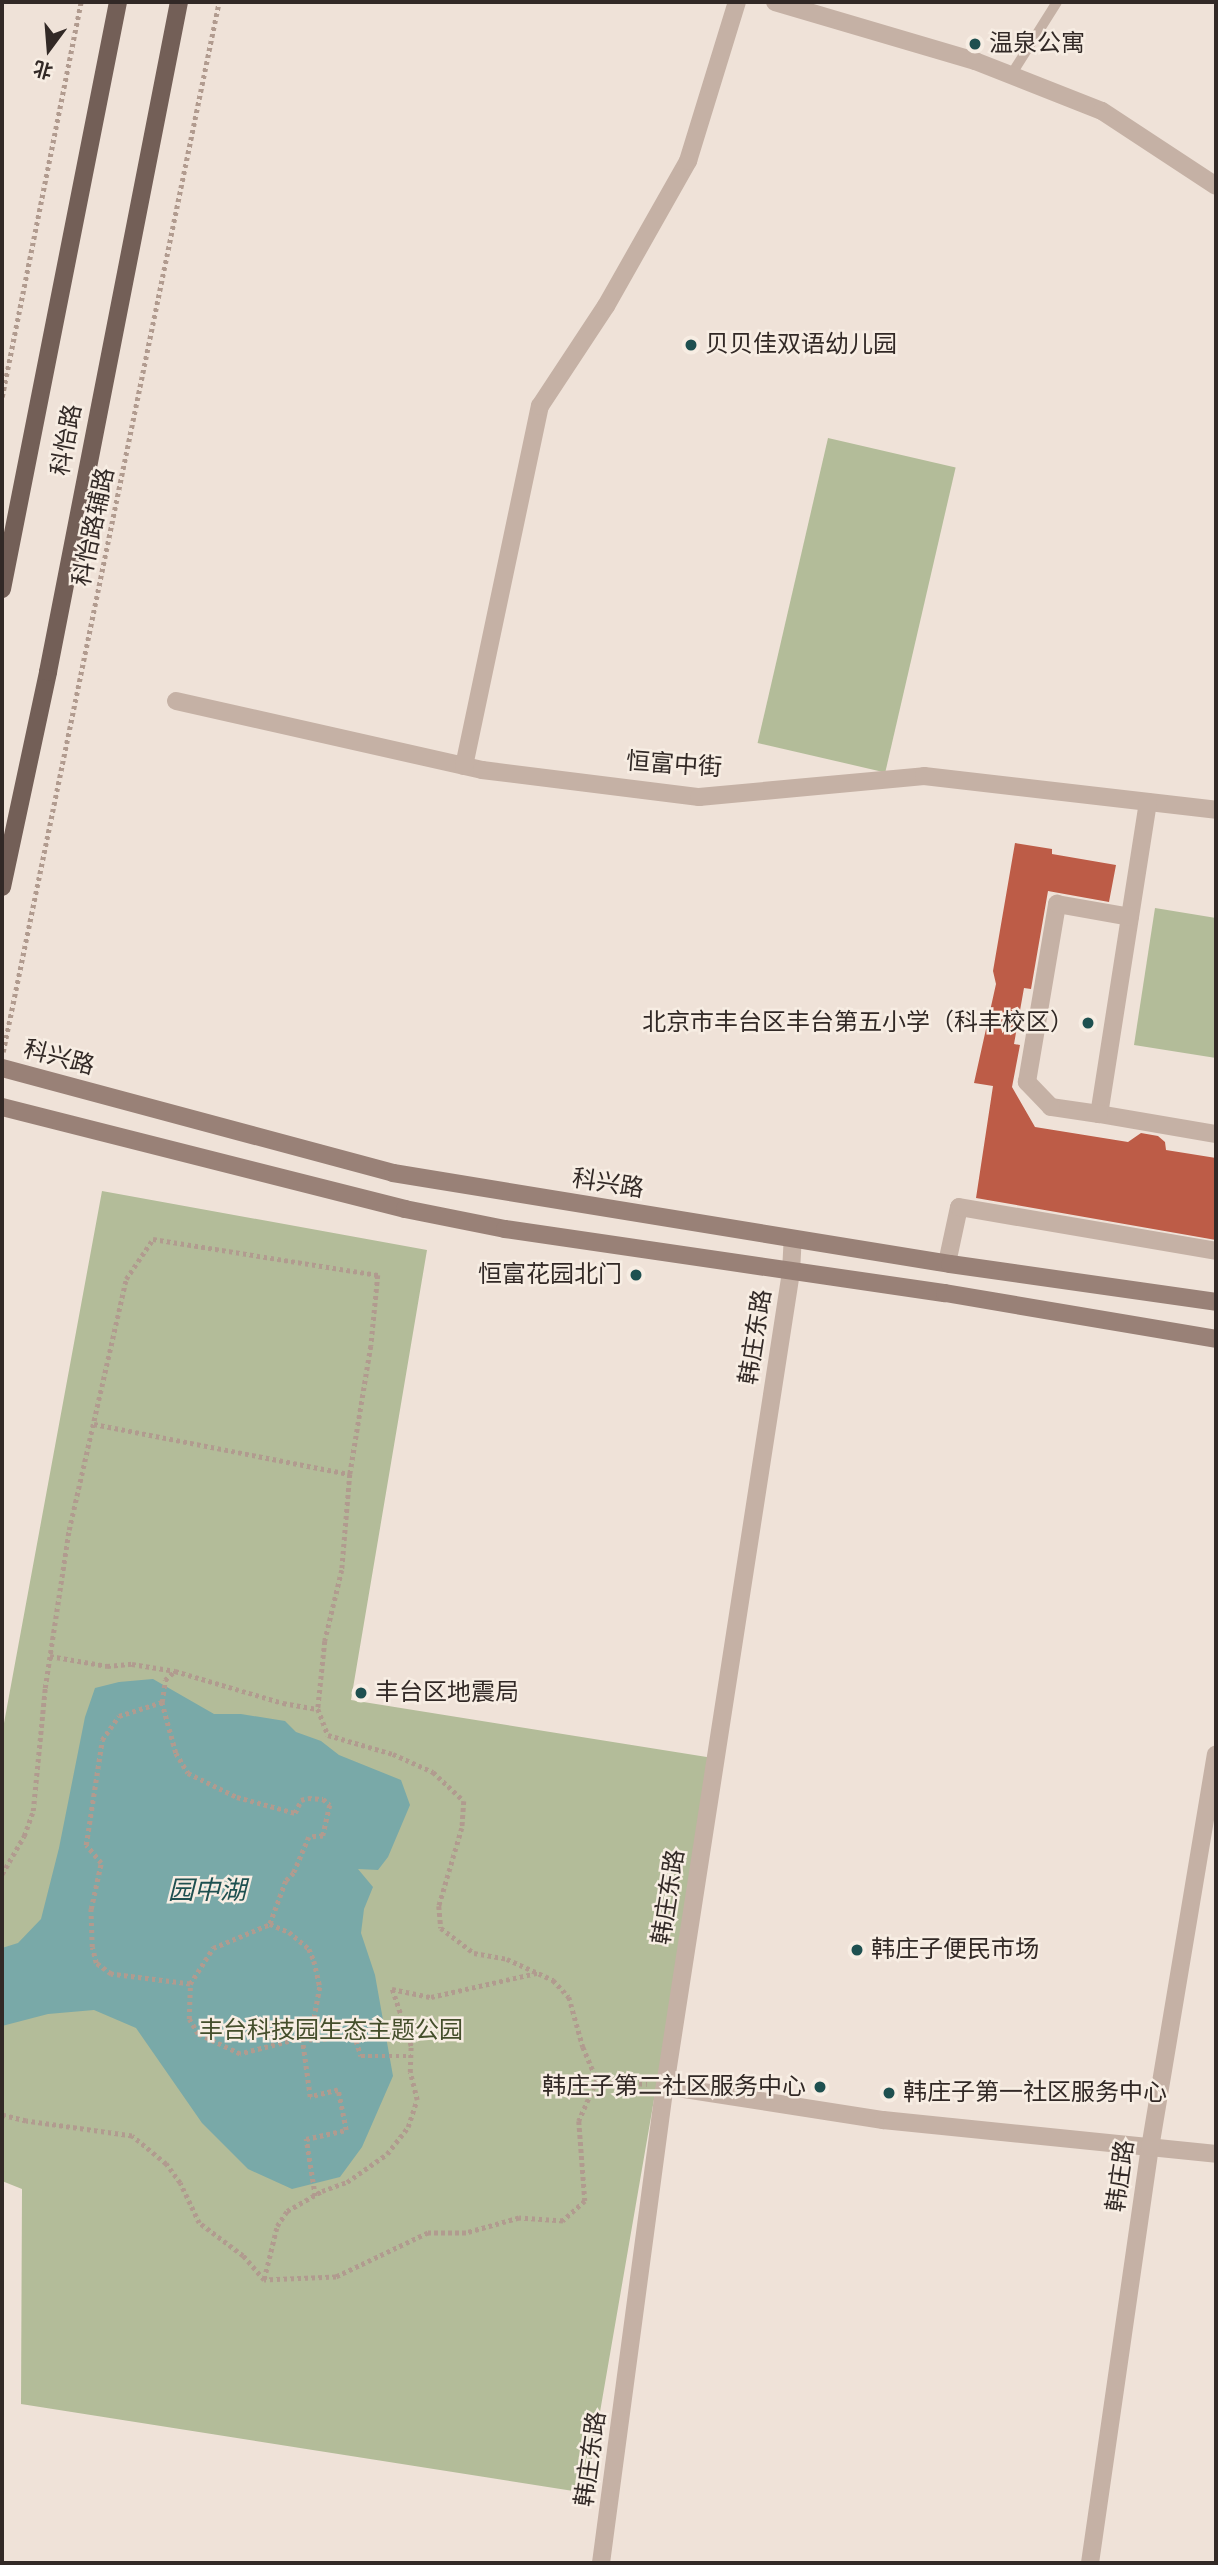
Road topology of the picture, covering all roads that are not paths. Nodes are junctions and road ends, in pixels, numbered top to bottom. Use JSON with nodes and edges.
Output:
{"nodes":[{"id":1,"x":118,"y":2,"type":"edge"},
{"id":2,"x":179,"y":2,"type":"edge"},
{"id":3,"x":737,"y":2,"type":"edge"},
{"id":4,"x":775,"y":2,"type":"edge"},
{"id":5,"x":1057,"y":2,"type":"edge"},
{"id":6,"x":1011,"y":75,"type":"junction"},
{"id":7,"x":1216,"y":186,"type":"edge"},
{"id":8,"x":2,"y":589,"type":"edge"},
{"id":9,"x":177,"y":701,"type":"dead end"},
{"id":10,"x":464,"y":766,"type":"junction"},
{"id":11,"x":1149,"y":802,"type":"junction"},
{"id":12,"x":1216,"y":810,"type":"edge"},
{"id":13,"x":2,"y":887,"type":"edge"},
{"id":14,"x":1130,"y":918,"type":"junction"},
{"id":15,"x":2,"y":1068,"type":"edge"},
{"id":16,"x":2,"y":1107,"type":"edge"},
{"id":17,"x":1099,"y":1114,"type":"junction"},
{"id":18,"x":1216,"y":1134,"type":"edge"},
{"id":19,"x":793,"y":1239,"type":"junction"},
{"id":20,"x":1216,"y":1251,"type":"edge"},
{"id":21,"x":947,"y":1264,"type":"junction"},
{"id":22,"x":791,"y":1272,"type":"junction"},
{"id":23,"x":1216,"y":1302,"type":"edge"},
{"id":24,"x":1216,"y":1339,"type":"edge"},
{"id":25,"x":1216,"y":1755,"type":"edge"},
{"id":26,"x":665,"y":2086,"type":"junction"},
{"id":27,"x":1150,"y":2148,"type":"junction"},
{"id":28,"x":1216,"y":2154,"type":"edge"},
{"id":29,"x":601,"y":2563,"type":"edge"},
{"id":30,"x":1090,"y":2563,"type":"edge"}],
"edges":[{"from":1,"to":8,"type":"main road","name":"科怡路"},
{"from":2,"to":13,"type":"main road","name":"科怡路"},
{"from":3,"to":10,"type":"street"},
{"from":4,"to":6,"type":"street"},
{"from":5,"to":6,"type":"lane"},
{"from":6,"to":7,"type":"street"},
{"from":9,"to":10,"type":"street","name":"恒富中街"},
{"from":10,"to":11,"type":"street","name":"恒富中街"},
{"from":11,"to":12,"type":"street","name":"恒富中街"},
{"from":11,"to":14,"type":"street"},
{"from":14,"to":17,"type":"street"},
{"from":14,"to":17,"type":"street"},
{"from":15,"to":19,"type":"main road","name":"科兴路"},
{"from":16,"to":22,"type":"main road"},
{"from":17,"to":18,"type":"street"},
{"from":19,"to":21,"type":"main road","name":"科兴路"},
{"from":19,"to":22,"type":"street","name":"韩庄东路"},
{"from":20,"to":21,"type":"street"},
{"from":21,"to":23,"type":"main road","name":"科兴路"},
{"from":22,"to":24,"type":"main road"},
{"from":22,"to":26,"type":"street","name":"韩庄东路"},
{"from":25,"to":27,"type":"street","name":"韩庄路"},
{"from":26,"to":27,"type":"street"},
{"from":26,"to":29,"type":"street","name":"韩庄东路"},
{"from":27,"to":28,"type":"street"},
{"from":27,"to":30,"type":"street","name":"韩庄路"}]}
